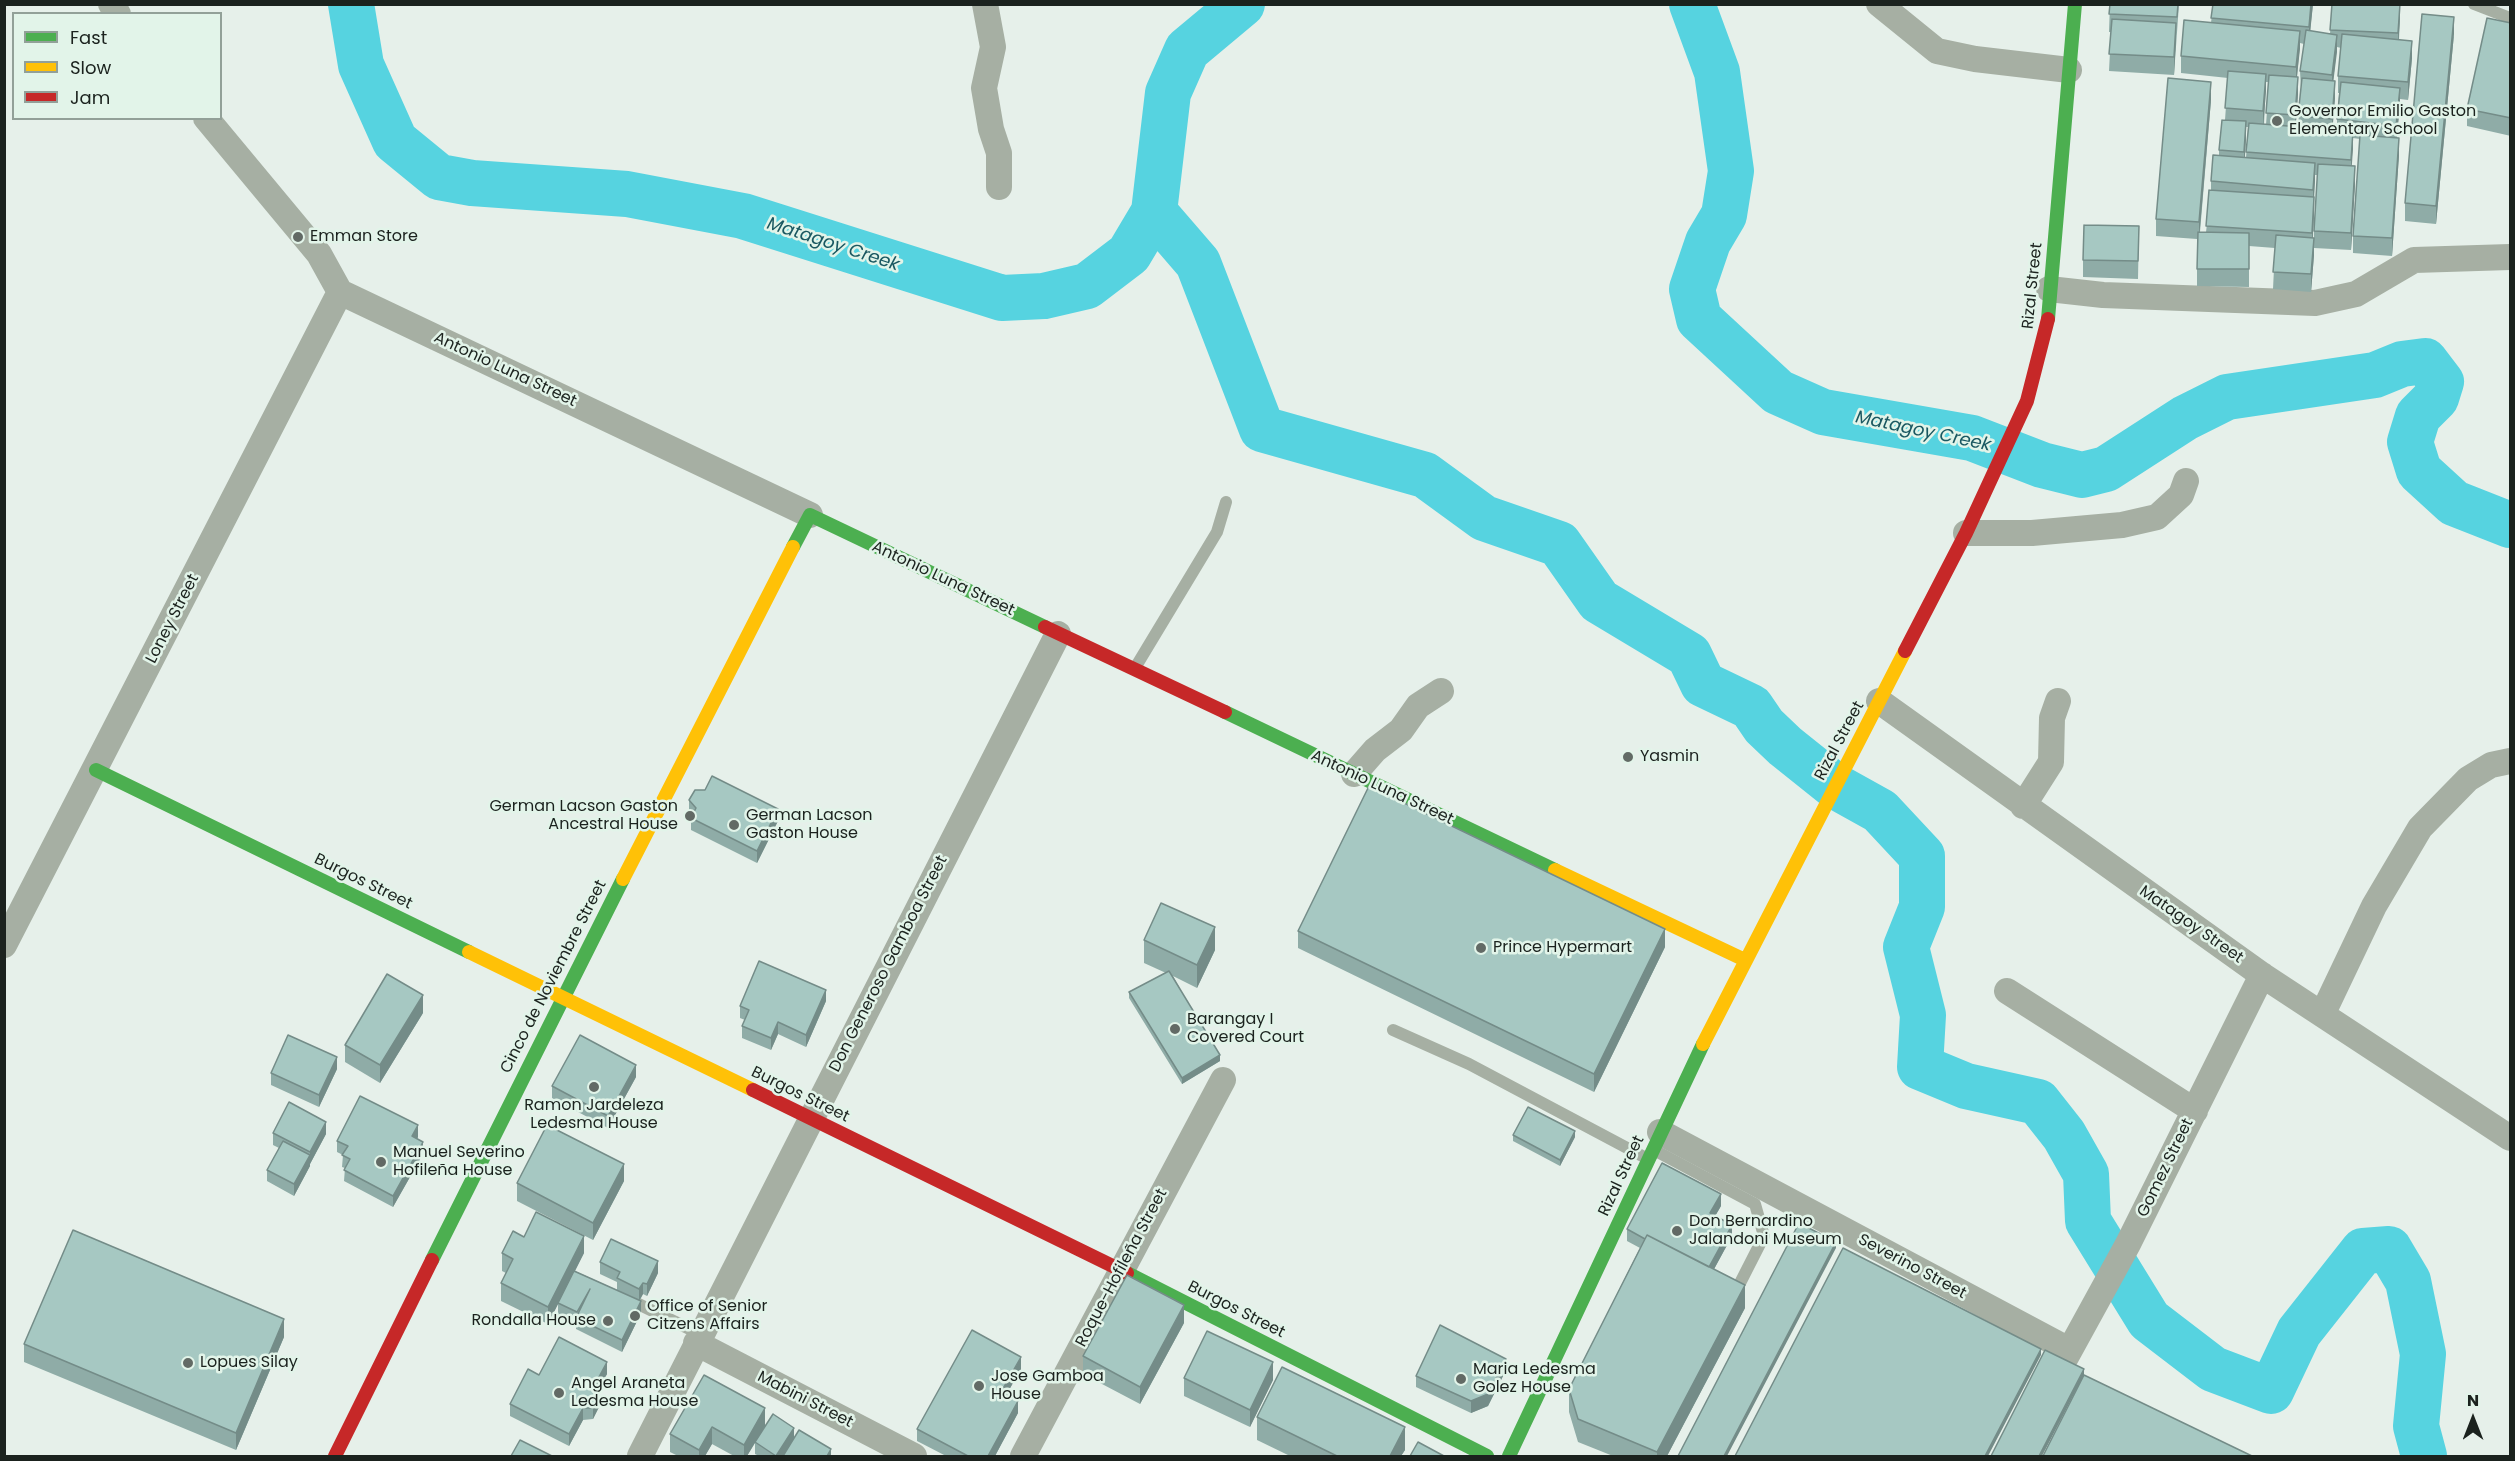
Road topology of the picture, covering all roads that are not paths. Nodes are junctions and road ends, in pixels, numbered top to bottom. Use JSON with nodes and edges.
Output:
{"nodes":[{"id":1,"x":985,"y":4,"type":"edge"},
{"id":2,"x":1879,"y":4,"type":"edge"},
{"id":3,"x":2075,"y":4,"type":"edge"},
{"id":4,"x":2474,"y":4,"type":"edge"},
{"id":5,"x":2511,"y":18,"type":"edge"},
{"id":6,"x":2069,"y":70,"type":"junction"},
{"id":7,"x":208,"y":120,"type":"edge"},
{"id":8,"x":999,"y":188,"type":"dead end"},
{"id":9,"x":2511,"y":257,"type":"edge"},
{"id":10,"x":2049,"y":289,"type":"junction"},
{"id":11,"x":340,"y":292,"type":"junction"},
{"id":12,"x":2186,"y":481,"type":"dead end"},
{"id":13,"x":1226,"y":502,"type":"dead end"},
{"id":14,"x":810,"y":516,"type":"junction"},
{"id":15,"x":1966,"y":532,"type":"junction"},
{"id":16,"x":1058,"y":634,"type":"junction"},
{"id":17,"x":1134,"y":669,"type":"junction"},
{"id":18,"x":1441,"y":691,"type":"dead end"},
{"id":19,"x":1879,"y":701,"type":"junction"},
{"id":20,"x":2058,"y":701,"type":"dead end"},
{"id":21,"x":2511,"y":760,"type":"edge"},
{"id":22,"x":96,"y":770,"type":"junction"},
{"id":23,"x":1354,"y":774,"type":"junction"},
{"id":24,"x":2023,"y":806,"type":"junction"},
{"id":25,"x":4,"y":945,"type":"edge"},
{"id":26,"x":1745,"y":960,"type":"junction"},
{"id":27,"x":2262,"y":975,"type":"junction"},
{"id":28,"x":2007,"y":991,"type":"dead end"},
{"id":29,"x":562,"y":997,"type":"junction"},
{"id":30,"x":2323,"y":1013,"type":"junction"},
{"id":31,"x":1393,"y":1030,"type":"dead end"},
{"id":32,"x":1222,"y":1080,"type":"dead end"},
{"id":33,"x":2195,"y":1111,"type":"junction"},
{"id":34,"x":810,"y":1118,"type":"junction"},
{"id":35,"x":2511,"y":1138,"type":"edge"},
{"id":36,"x":1653,"y":1146,"type":"junction"},
{"id":37,"x":1121,"y":1270,"type":"junction"},
{"id":38,"x":612,"y":1291,"type":"edge"},
{"id":39,"x":1734,"y":1293,"type":"edge"},
{"id":40,"x":698,"y":1339,"type":"junction"},
{"id":41,"x":2067,"y":1354,"type":"joint"},
{"id":42,"x":335,"y":1456,"type":"edge"},
{"id":43,"x":640,"y":1456,"type":"edge"},
{"id":44,"x":914,"y":1456,"type":"edge"},
{"id":45,"x":1023,"y":1456,"type":"edge"},
{"id":46,"x":1487,"y":1456,"type":"edge"},
{"id":47,"x":1509,"y":1456,"type":"edge"}],
"edges":[{"from":1,"to":8,"type":"street"},
{"from":2,"to":6,"type":"street"},
{"from":3,"to":6,"type":"street","name":"Rizal Street"},
{"from":4,"to":5,"type":"lane"},
{"from":6,"to":10,"type":"street","name":"Rizal Street"},
{"from":7,"to":11,"type":"street"},
{"from":9,"to":10,"type":"street"},
{"from":10,"to":15,"type":"street","name":"Rizal Street"},
{"from":11,"to":14,"type":"street","name":"Antonio Luna Street"},
{"from":11,"to":22,"type":"street","name":"Loney Street"},
{"from":12,"to":15,"type":"street"},
{"from":13,"to":17,"type":"lane"},
{"from":14,"to":16,"type":"street","name":"Antonio Luna Street"},
{"from":14,"to":29,"type":"street","name":"Cinco de Noviembre Street"},
{"from":15,"to":19,"type":"street","name":"Rizal Street"},
{"from":16,"to":17,"type":"street","name":"Antonio Luna Street"},
{"from":16,"to":34,"type":"street","name":"Don Generoso Gamboa Street"},
{"from":17,"to":23,"type":"street","name":"Antonio Luna Street"},
{"from":18,"to":23,"type":"street"},
{"from":19,"to":24,"type":"street","name":"Matagoy Street"},
{"from":19,"to":26,"type":"street","name":"Rizal Street"},
{"from":20,"to":24,"type":"street"},
{"from":21,"to":30,"type":"street"},
{"from":22,"to":25,"type":"street","name":"Loney Street"},
{"from":22,"to":29,"type":"street","name":"Burgos Street"},
{"from":23,"to":26,"type":"street","name":"Antonio Luna Street"},
{"from":24,"to":27,"type":"street","name":"Matagoy Street"},
{"from":26,"to":36,"type":"street","name":"Rizal Street"},
{"from":27,"to":30,"type":"street","name":"Matagoy Street"},
{"from":27,"to":33,"type":"street","name":"Gomez Street"},
{"from":28,"to":33,"type":"street"},
{"from":29,"to":34,"type":"street","name":"Burgos Street"},
{"from":29,"to":42,"type":"street","name":"Cinco de Noviembre Street"},
{"from":30,"to":35,"type":"street","name":"Matagoy Street"},
{"from":31,"to":36,"type":"lane"},
{"from":32,"to":37,"type":"street","name":"Roque-Hofileña Street"},
{"from":33,"to":41,"type":"street","name":"Gomez Street"},
{"from":34,"to":37,"type":"street","name":"Burgos Street"},
{"from":34,"to":40,"type":"street","name":"Don Generoso Gamboa Street"},
{"from":36,"to":39,"type":"lane"},
{"from":36,"to":41,"type":"street","name":"Severino Street"},
{"from":36,"to":47,"type":"street","name":"Rizal Street"},
{"from":37,"to":45,"type":"street","name":"Roque-Hofileña Street"},
{"from":37,"to":46,"type":"street","name":"Burgos Street"},
{"from":38,"to":40,"type":"lane"},
{"from":40,"to":43,"type":"street","name":"Don Generoso Gamboa Street"},
{"from":40,"to":44,"type":"street","name":"Mabini Street"}]}
